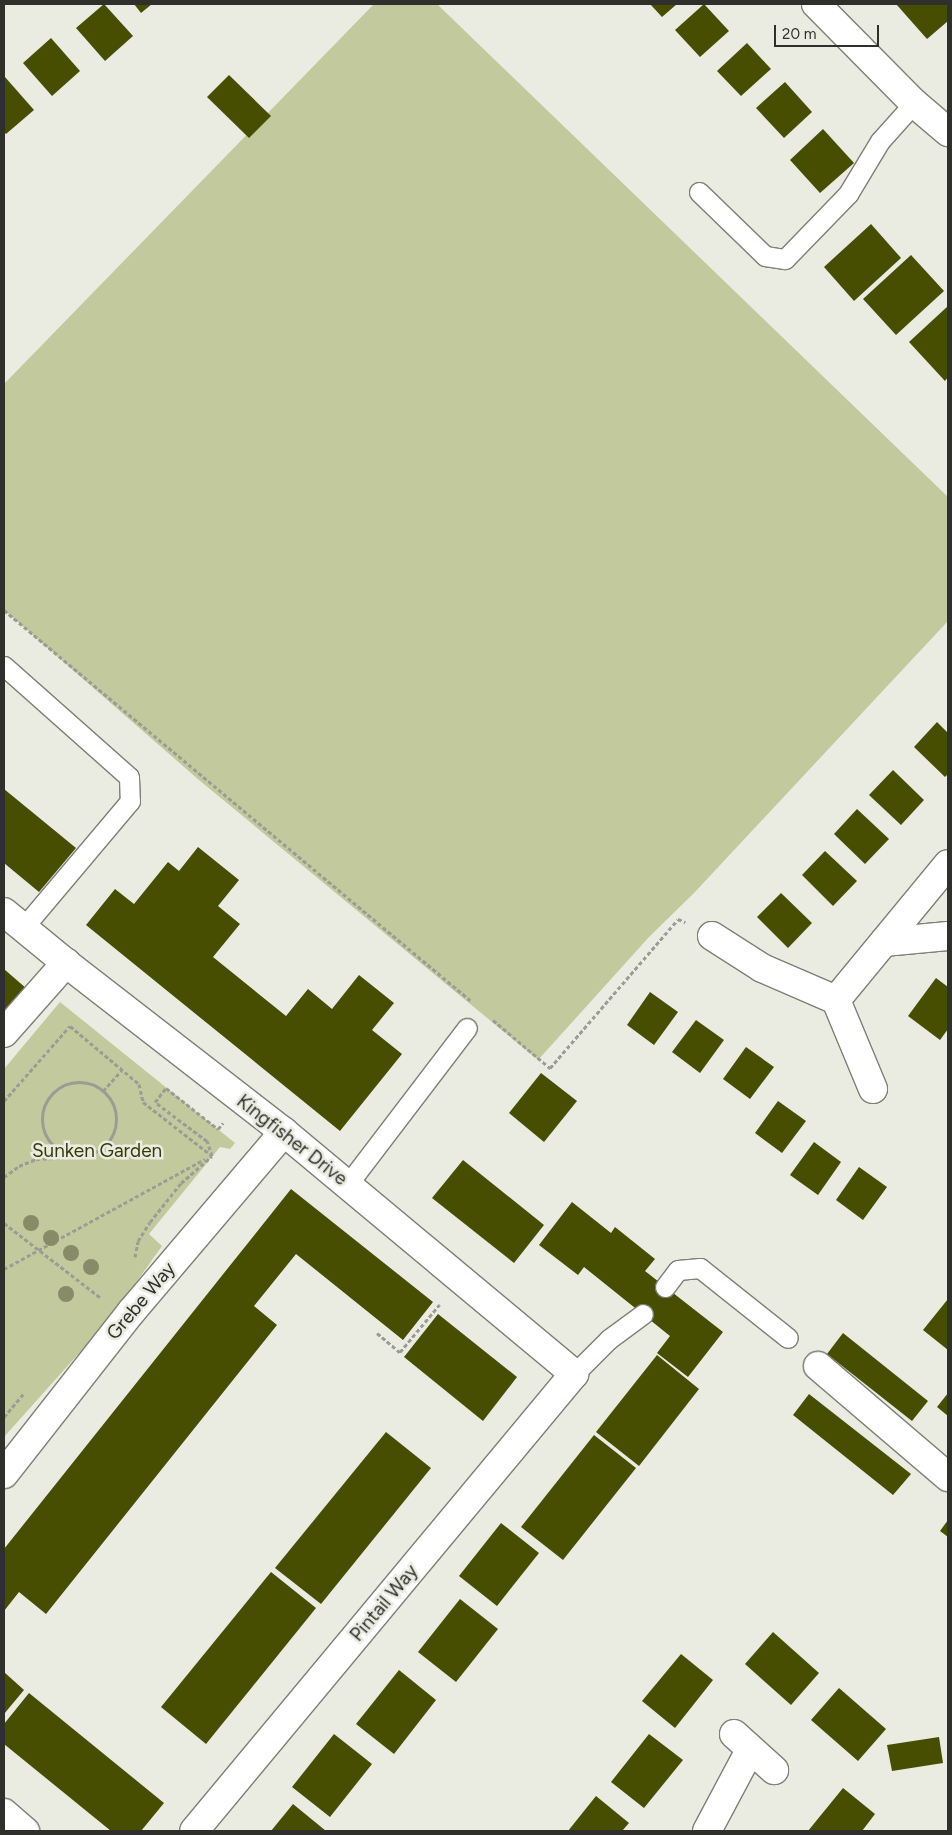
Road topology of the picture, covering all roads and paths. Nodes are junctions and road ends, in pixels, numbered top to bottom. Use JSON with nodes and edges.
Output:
{"nodes":[{"id":1,"x":816,"y":4,"type":"edge"},
{"id":2,"x":914,"y":103,"type":"junction"},
{"id":3,"x":948,"y":132,"type":"edge"},
{"id":4,"x":699,"y":192,"type":"dead end"},
{"id":5,"x":4,"y":610,"type":"edge"},
{"id":6,"x":4,"y":666,"type":"edge"},
{"id":7,"x":948,"y":864,"type":"edge"},
{"id":8,"x":13,"y":920,"type":"edge"},
{"id":9,"x":712,"y":936,"type":"joint"},
{"id":10,"x":948,"y":936,"type":"edge"},
{"id":11,"x":884,"y":942,"type":"junction"},
{"id":12,"x":66,"y":963,"type":"junction"},
{"id":13,"x":836,"y":1000,"type":"junction"},
{"id":14,"x":475,"y":1005,"type":"dead end"},
{"id":15,"x":490,"y":1017,"type":"dead end"},
{"id":16,"x":467,"y":1028,"type":"dead end"},
{"id":17,"x":4,"y":1033,"type":"edge"},
{"id":18,"x":122,"y":1070,"type":"junction"},
{"id":19,"x":873,"y":1089,"type":"dead end"},
{"id":20,"x":103,"y":1091,"type":"junction"},
{"id":21,"x":4,"y":1100,"type":"edge"},
{"id":22,"x":218,"y":1129,"type":"dead end"},
{"id":23,"x":284,"y":1132,"type":"junction"},
{"id":24,"x":212,"y":1156,"type":"junction"},
{"id":25,"x":75,"y":1157,"type":"junction"},
{"id":26,"x":4,"y":1177,"type":"edge"},
{"id":27,"x":348,"y":1184,"type":"junction"},
{"id":28,"x":4,"y":1223,"type":"edge"},
{"id":29,"x":38,"y":1250,"type":"junction"},
{"id":30,"x":129,"y":1264,"type":"dead end"},
{"id":31,"x":4,"y":1269,"type":"edge"},
{"id":32,"x":460,"y":1278,"type":"junction"},
{"id":33,"x":665,"y":1286,"type":"dead end"},
{"id":34,"x":106,"y":1292,"type":"dead end"},
{"id":35,"x":101,"y":1298,"type":"junction"},
{"id":36,"x":95,"y":1306,"type":"dead end"},
{"id":37,"x":643,"y":1314,"type":"dead end"},
{"id":38,"x":377,"y":1333,"type":"dead end"},
{"id":39,"x":788,"y":1338,"type":"dead end"},
{"id":40,"x":818,"y":1366,"type":"dead end"},
{"id":41,"x":574,"y":1374,"type":"junction"},
{"id":42,"x":28,"y":1388,"type":"dead end"},
{"id":43,"x":4,"y":1417,"type":"edge"},
{"id":44,"x":4,"y":1474,"type":"edge"},
{"id":45,"x":948,"y":1477,"type":"edge"},
{"id":46,"x":774,"y":1770,"type":"dead end"},
{"id":47,"x":4,"y":1813,"type":"edge"},
{"id":48,"x":25,"y":1831,"type":"edge"},
{"id":49,"x":194,"y":1831,"type":"edge"},
{"id":50,"x":707,"y":1831,"type":"edge"}],
"edges":[{"from":1,"to":2,"type":"street"},
{"from":2,"to":3,"type":"street"},
{"from":2,"to":4,"type":"lane"},
{"from":5,"to":14,"type":"path"},
{"from":6,"to":8,"type":"lane"},
{"from":7,"to":11,"type":"street"},
{"from":8,"to":12,"type":"street","name":"Kingfisher Drive"},
{"from":9,"to":13,"type":"street"},
{"from":9,"to":15,"type":"path"},
{"from":10,"to":11,"type":"street"},
{"from":11,"to":13,"type":"street"},
{"from":12,"to":17,"type":"street"},
{"from":12,"to":23,"type":"street","name":"Kingfisher Drive"},
{"from":13,"to":19,"type":"street"},
{"from":16,"to":27,"type":"lane"},
{"from":18,"to":20,"type":"path"},
{"from":18,"to":21,"type":"path"},
{"from":18,"to":24,"type":"path"},
{"from":20,"to":25,"type":"path"},
{"from":20,"to":25,"type":"path"},
{"from":22,"to":24,"type":"path"},
{"from":23,"to":27,"type":"street","name":"Kingfisher Drive"},
{"from":23,"to":44,"type":"street","name":"Grebe Way"},
{"from":24,"to":29,"type":"path"},
{"from":24,"to":30,"type":"path"},
{"from":25,"to":26,"type":"path"},
{"from":27,"to":32,"type":"street","name":"Kingfisher Drive"},
{"from":28,"to":29,"type":"path"},
{"from":29,"to":31,"type":"path"},
{"from":29,"to":35,"type":"path"},
{"from":32,"to":38,"type":"path"},
{"from":32,"to":41,"type":"street","name":"Kingfisher Drive"},
{"from":33,"to":39,"type":"lane"},
{"from":34,"to":35,"type":"path"},
{"from":35,"to":36,"type":"path"},
{"from":37,"to":41,"type":"lane"},
{"from":40,"to":45,"type":"street"},
{"from":41,"to":49,"type":"street","name":"Pintail Way"},
{"from":42,"to":43,"type":"path"},
{"from":46,"to":50,"type":"street"},
{"from":47,"to":48,"type":"street"}]}
